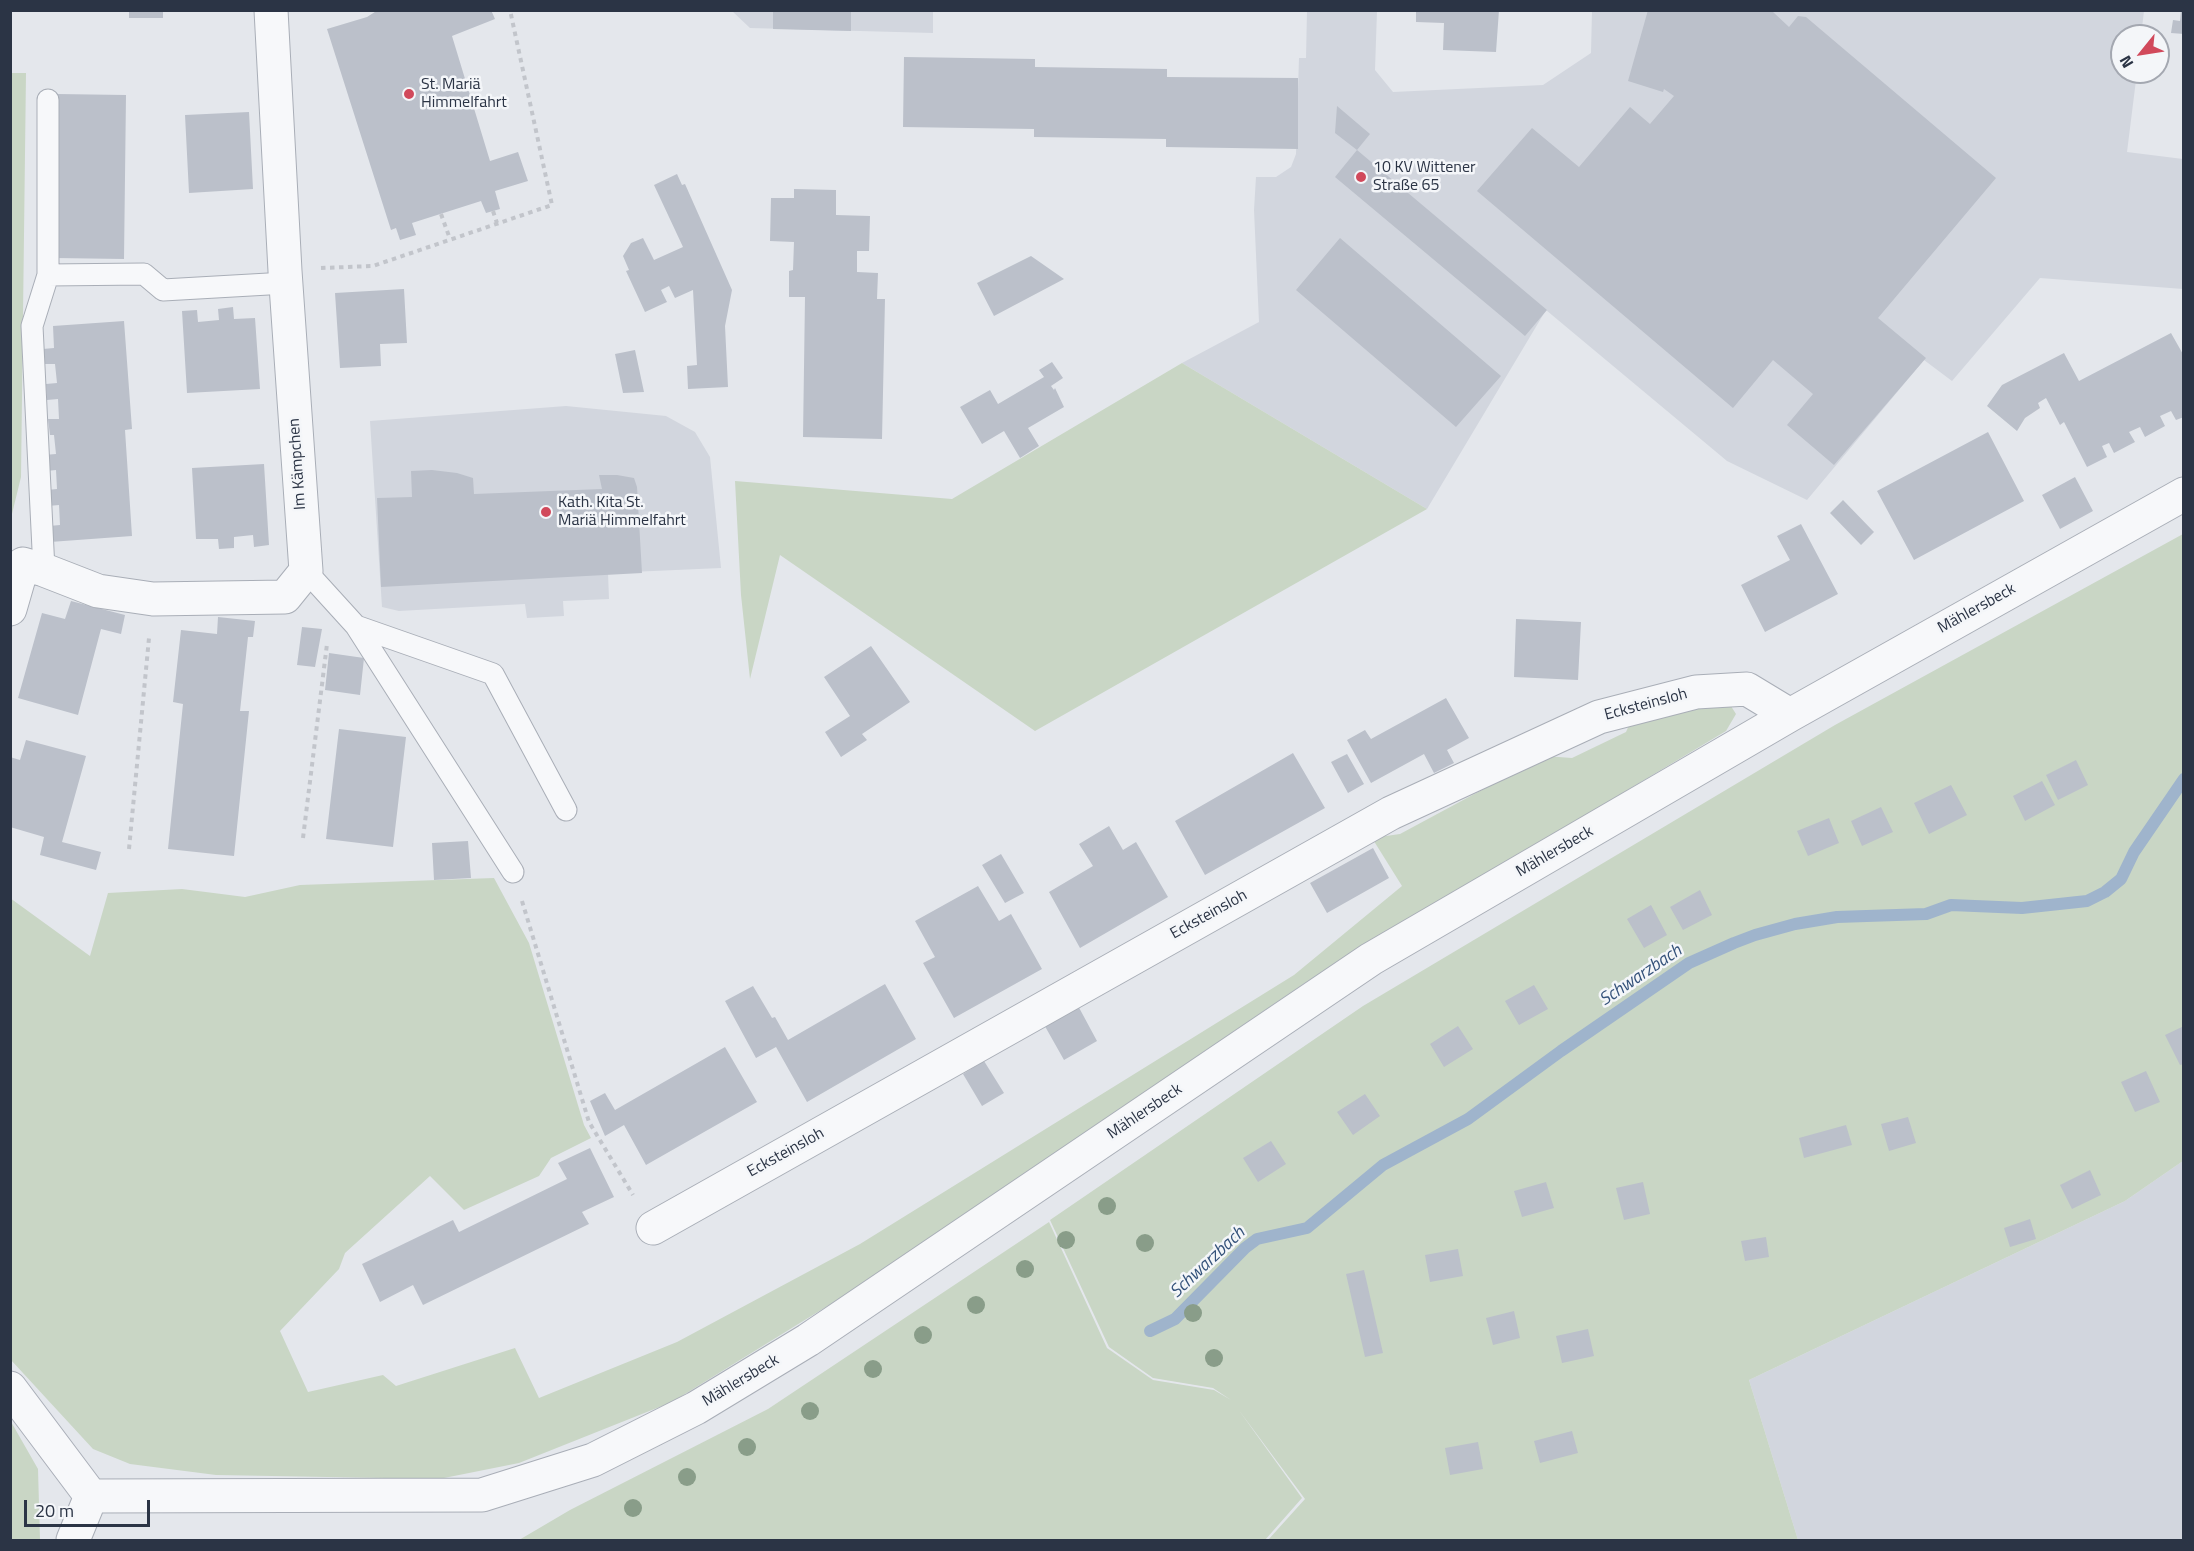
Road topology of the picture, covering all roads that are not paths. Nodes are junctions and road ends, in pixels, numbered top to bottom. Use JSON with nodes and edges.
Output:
{"nodes":[{"id":1,"x":271,"y":10,"type":"edge"},
{"id":2,"x":48,"y":100,"type":"dead end"},
{"id":3,"x":48,"y":275,"type":"junction"},
{"id":4,"x":285,"y":277,"type":"junction"},
{"id":5,"x":2184,"y":494,"type":"edge"},
{"id":6,"x":44,"y":570,"type":"junction"},
{"id":7,"x":306,"y":571,"type":"junction"},
{"id":8,"x":10,"y":609,"type":"edge"},
{"id":9,"x":356,"y":626,"type":"junction"},
{"id":10,"x":1790,"y":714,"type":"junction"},
{"id":11,"x":567,"y":810,"type":"dead end"},
{"id":12,"x":513,"y":872,"type":"road end"},
{"id":13,"x":653,"y":1227,"type":"road end"},
{"id":14,"x":10,"y":1388,"type":"edge"},
{"id":15,"x":91,"y":1496,"type":"junction"},
{"id":16,"x":73,"y":1540,"type":"edge"}],
"edges":[{"from":1,"to":4,"type":"street","name":"Im Kämpchen"},
{"from":2,"to":3,"type":"lane"},
{"from":3,"to":4,"type":"lane"},
{"from":3,"to":6,"type":"lane"},
{"from":4,"to":7,"type":"street","name":"Im Kämpchen"},
{"from":5,"to":10,"type":"street","name":"Mählersbeck"},
{"from":6,"to":7,"type":"street"},
{"from":6,"to":8,"type":"street"},
{"from":7,"to":9,"type":"lane"},
{"from":9,"to":11,"type":"lane"},
{"from":9,"to":12,"type":"lane"},
{"from":10,"to":13,"type":"street","name":"Ecksteinsloh"},
{"from":10,"to":15,"type":"street","name":"Mählersbeck"},
{"from":14,"to":15,"type":"street"},
{"from":15,"to":16,"type":"street"}]}
